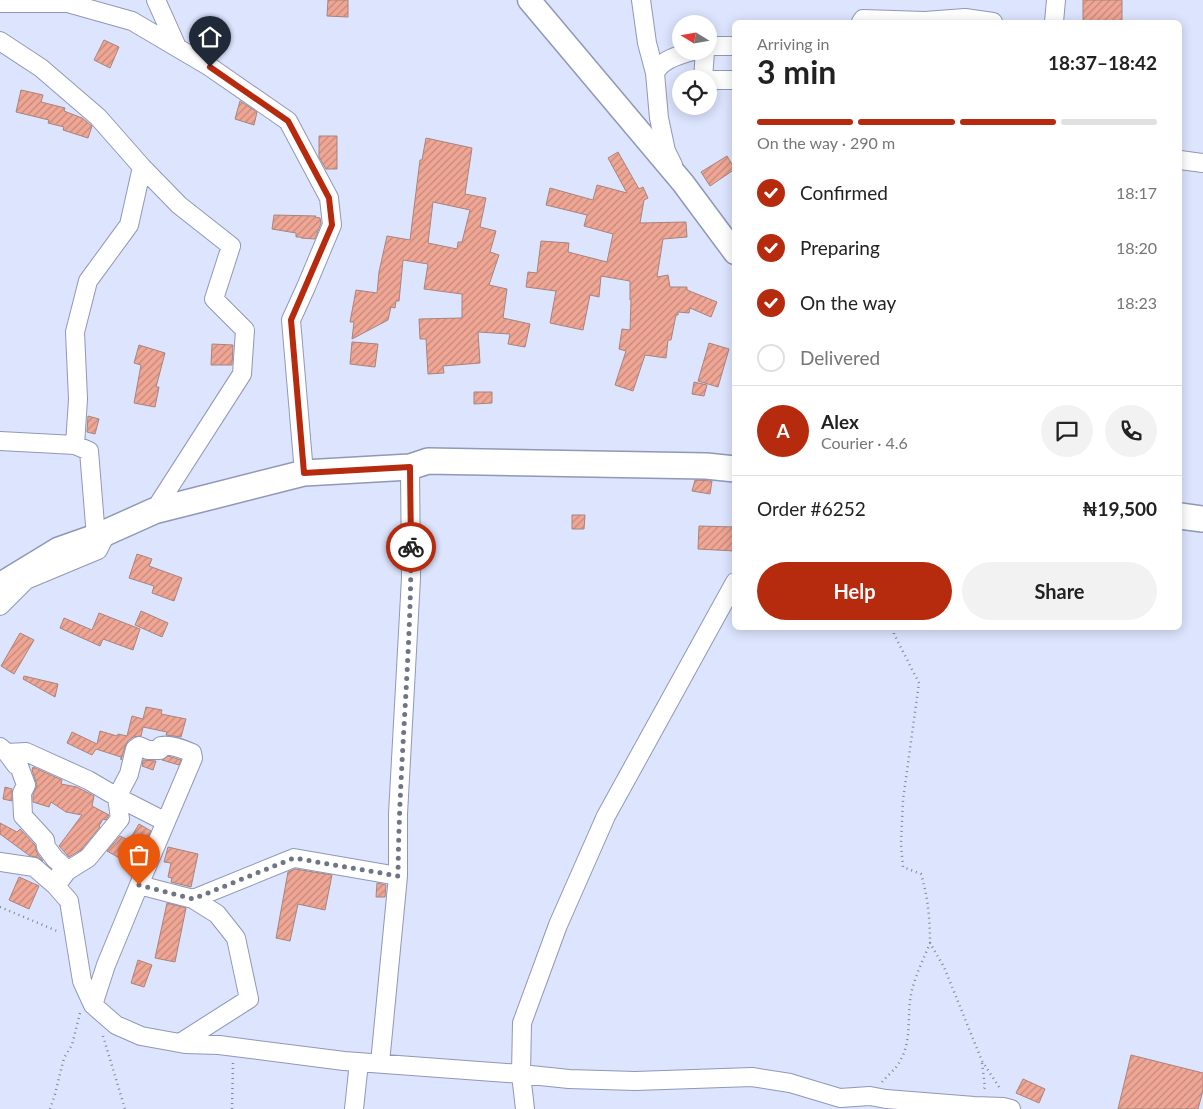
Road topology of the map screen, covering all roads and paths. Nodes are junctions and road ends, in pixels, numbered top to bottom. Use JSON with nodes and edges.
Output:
{"nodes":[{"id":1,"x":156,"y":0,"type":"edge"},
{"id":2,"x":529,"y":0,"type":"edge"},
{"id":3,"x":641,"y":0,"type":"edge"},
{"id":4,"x":1056,"y":0,"type":"edge"},
{"id":5,"x":0,"y":3,"type":"edge"},
{"id":6,"x":862,"y":20,"type":"edge"},
{"id":7,"x":894,"y":20,"type":"edge"},
{"id":8,"x":938,"y":20,"type":"edge"},
{"id":9,"x":979,"y":20,"type":"edge"},
{"id":10,"x":1054,"y":20,"type":"edge"},
{"id":11,"x":0,"y":41,"type":"edge"},
{"id":12,"x":718,"y":46,"type":"edge"},
{"id":13,"x":732,"y":46,"type":"edge"},
{"id":14,"x":177,"y":47,"type":"junction"},
{"id":15,"x":672,"y":59,"type":"edge"},
{"id":16,"x":654,"y":73,"type":"junction"},
{"id":17,"x":717,"y":80,"type":"edge"},
{"id":18,"x":732,"y":80,"type":"edge"},
{"id":19,"x":1182,"y":160,"type":"edge"},
{"id":20,"x":1203,"y":163,"type":"edge"},
{"id":21,"x":142,"y":167,"type":"junction"},
{"id":22,"x":683,"y":183,"type":"junction"},
{"id":23,"x":732,"y":249,"type":"edge"},
{"id":24,"x":0,"y":441,"type":"edge"},
{"id":25,"x":75,"y":446,"type":"junction"},
{"id":26,"x":410,"y":467,"type":"junction"},
{"id":27,"x":732,"y":469,"type":"edge"},
{"id":28,"x":304,"y":473,"type":"junction"},
{"id":29,"x":154,"y":510,"type":"junction"},
{"id":30,"x":1182,"y":516,"type":"edge"},
{"id":31,"x":1203,"y":519,"type":"edge"},
{"id":32,"x":96,"y":538,"type":"junction"},
{"id":33,"x":0,"y":586,"type":"edge"},
{"id":34,"x":732,"y":587,"type":"edge"},
{"id":35,"x":0,"y":606,"type":"edge"},
{"id":36,"x":894,"y":630,"type":"edge"},
{"id":37,"x":3,"y":750,"type":"edge"},
{"id":38,"x":117,"y":797,"type":"junction"},
{"id":39,"x":166,"y":822,"type":"junction"},
{"id":40,"x":0,"y":862,"type":"edge"},
{"id":41,"x":398,"y":876,"type":"junction"},
{"id":42,"x":139,"y":885,"type":"junction"},
{"id":43,"x":56,"y":886,"type":"junction"},
{"id":44,"x":193,"y":899,"type":"junction"},
{"id":45,"x":0,"y":907,"type":"edge"},
{"id":46,"x":74,"y":938,"type":"junction"},
{"id":47,"x":930,"y":943,"type":"junction"},
{"id":48,"x":86,"y":988,"type":"junction"},
{"id":49,"x":93,"y":1005,"type":"junction"},
{"id":50,"x":102,"y":1034,"type":"dead end"},
{"id":51,"x":180,"y":1043,"type":"junction"},
{"id":52,"x":233,"y":1047,"type":"junction"},
{"id":53,"x":359,"y":1062,"type":"junction"},
{"id":54,"x":982,"y":1062,"type":"junction"},
{"id":55,"x":380,"y":1063,"type":"junction"},
{"id":56,"x":521,"y":1074,"type":"junction"},
{"id":57,"x":870,"y":1096,"type":"junction"},
{"id":58,"x":1008,"y":1102,"type":"edge"},
{"id":59,"x":974,"y":1106,"type":"junction"},
{"id":60,"x":50,"y":1109,"type":"edge"},
{"id":61,"x":125,"y":1109,"type":"edge"},
{"id":62,"x":232,"y":1109,"type":"edge"},
{"id":63,"x":354,"y":1109,"type":"edge"},
{"id":64,"x":525,"y":1109,"type":"edge"}],
"edges":[{"from":1,"to":14,"type":"street"},
{"from":2,"to":22,"type":"main road"},
{"from":3,"to":16,"type":"street"},
{"from":4,"to":10,"type":"street"},
{"from":5,"to":14,"type":"street"},
{"from":6,"to":7,"type":"street"},
{"from":8,"to":9,"type":"street"},
{"from":11,"to":21,"type":"street"},
{"from":12,"to":13,"type":"street"},
{"from":14,"to":28,"type":"street"},
{"from":15,"to":16,"type":"street"},
{"from":16,"to":22,"type":"street"},
{"from":17,"to":18,"type":"street"},
{"from":19,"to":20,"type":"street"},
{"from":21,"to":25,"type":"street"},
{"from":21,"to":29,"type":"street"},
{"from":22,"to":23,"type":"main road"},
{"from":24,"to":25,"type":"street"},
{"from":25,"to":32,"type":"street"},
{"from":26,"to":27,"type":"highway"},
{"from":26,"to":28,"type":"highway"},
{"from":26,"to":41,"type":"street"},
{"from":28,"to":29,"type":"highway"},
{"from":29,"to":32,"type":"highway"},
{"from":30,"to":31,"type":"highway"},
{"from":32,"to":33,"type":"highway"},
{"from":32,"to":35,"type":"street"},
{"from":34,"to":56,"type":"street"},
{"from":36,"to":47,"type":"path"},
{"from":37,"to":38,"type":"street"},
{"from":37,"to":43,"type":"street"},
{"from":38,"to":39,"type":"street"},
{"from":38,"to":39,"type":"street"},
{"from":38,"to":43,"type":"street"},
{"from":39,"to":42,"type":"street"},
{"from":40,"to":43,"type":"street"},
{"from":41,"to":44,"type":"street"},
{"from":41,"to":55,"type":"street"},
{"from":42,"to":44,"type":"street"},
{"from":42,"to":49,"type":"street"},
{"from":43,"to":46,"type":"street"},
{"from":44,"to":51,"type":"street"},
{"from":45,"to":46,"type":"path"},
{"from":46,"to":48,"type":"street"},
{"from":47,"to":54,"type":"path"},
{"from":47,"to":57,"type":"path"},
{"from":48,"to":49,"type":"street"},
{"from":48,"to":60,"type":"path"},
{"from":49,"to":51,"type":"street"},
{"from":50,"to":61,"type":"path"},
{"from":51,"to":52,"type":"street"},
{"from":52,"to":53,"type":"street"},
{"from":52,"to":62,"type":"path"},
{"from":53,"to":55,"type":"street"},
{"from":53,"to":63,"type":"street"},
{"from":54,"to":58,"type":"path"},
{"from":54,"to":59,"type":"path"},
{"from":55,"to":56,"type":"street"},
{"from":56,"to":57,"type":"street"},
{"from":56,"to":64,"type":"street"},
{"from":57,"to":59,"type":"street"},
{"from":58,"to":59,"type":"street"}]}
